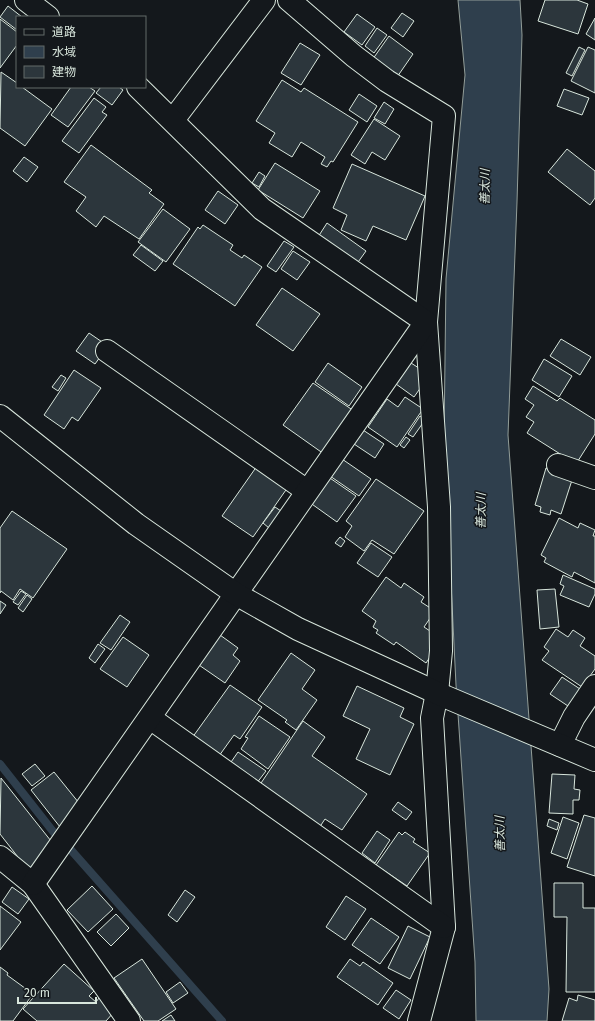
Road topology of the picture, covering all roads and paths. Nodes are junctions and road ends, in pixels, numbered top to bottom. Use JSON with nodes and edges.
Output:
{"nodes":[{"id":1,"x":26,"y":0,"type":"edge"},
{"id":2,"x":264,"y":0,"type":"edge"},
{"id":3,"x":289,"y":0,"type":"edge"},
{"id":4,"x":47,"y":16,"type":"edge"},
{"id":5,"x":139,"y":88,"type":"edge"},
{"id":6,"x":173,"y":120,"type":"junction"},
{"id":7,"x":426,"y":322,"type":"junction"},
{"id":8,"x":107,"y":351,"type":"dead end"},
{"id":9,"x":0,"y":416,"type":"edge"},
{"id":10,"x":558,"y":465,"type":"dead end"},
{"id":11,"x":595,"y":478,"type":"edge"},
{"id":12,"x":307,"y":492,"type":"junction"},
{"id":13,"x":236,"y":594,"type":"junction"},
{"id":14,"x":595,"y":686,"type":"edge"},
{"id":15,"x":442,"y":695,"type":"junction"},
{"id":16,"x":150,"y":718,"type":"junction"},
{"id":17,"x":560,"y":745,"type":"junction"},
{"id":18,"x":595,"y":760,"type":"edge"},
{"id":19,"x":0,"y":858,"type":"edge"},
{"id":20,"x":33,"y":884,"type":"junction"},
{"id":21,"x":444,"y":927,"type":"junction"},
{"id":22,"x":129,"y":1021,"type":"edge"},
{"id":23,"x":418,"y":1021,"type":"edge"}],
"edges":[{"from":1,"to":4,"type":"street"},
{"from":2,"to":6,"type":"street"},
{"from":3,"to":7,"type":"street"},
{"from":5,"to":6,"type":"street"},
{"from":6,"to":7,"type":"street"},
{"from":7,"to":12,"type":"street"},
{"from":7,"to":15,"type":"street"},
{"from":8,"to":12,"type":"street"},
{"from":9,"to":13,"type":"street"},
{"from":10,"to":11,"type":"street"},
{"from":12,"to":13,"type":"street"},
{"from":13,"to":15,"type":"street"},
{"from":13,"to":16,"type":"street"},
{"from":14,"to":17,"type":"street"},
{"from":15,"to":17,"type":"street"},
{"from":15,"to":21,"type":"street"},
{"from":16,"to":20,"type":"street"},
{"from":16,"to":21,"type":"street"},
{"from":17,"to":18,"type":"street"},
{"from":19,"to":20,"type":"street"},
{"from":20,"to":22,"type":"street"},
{"from":21,"to":23,"type":"street"}]}
